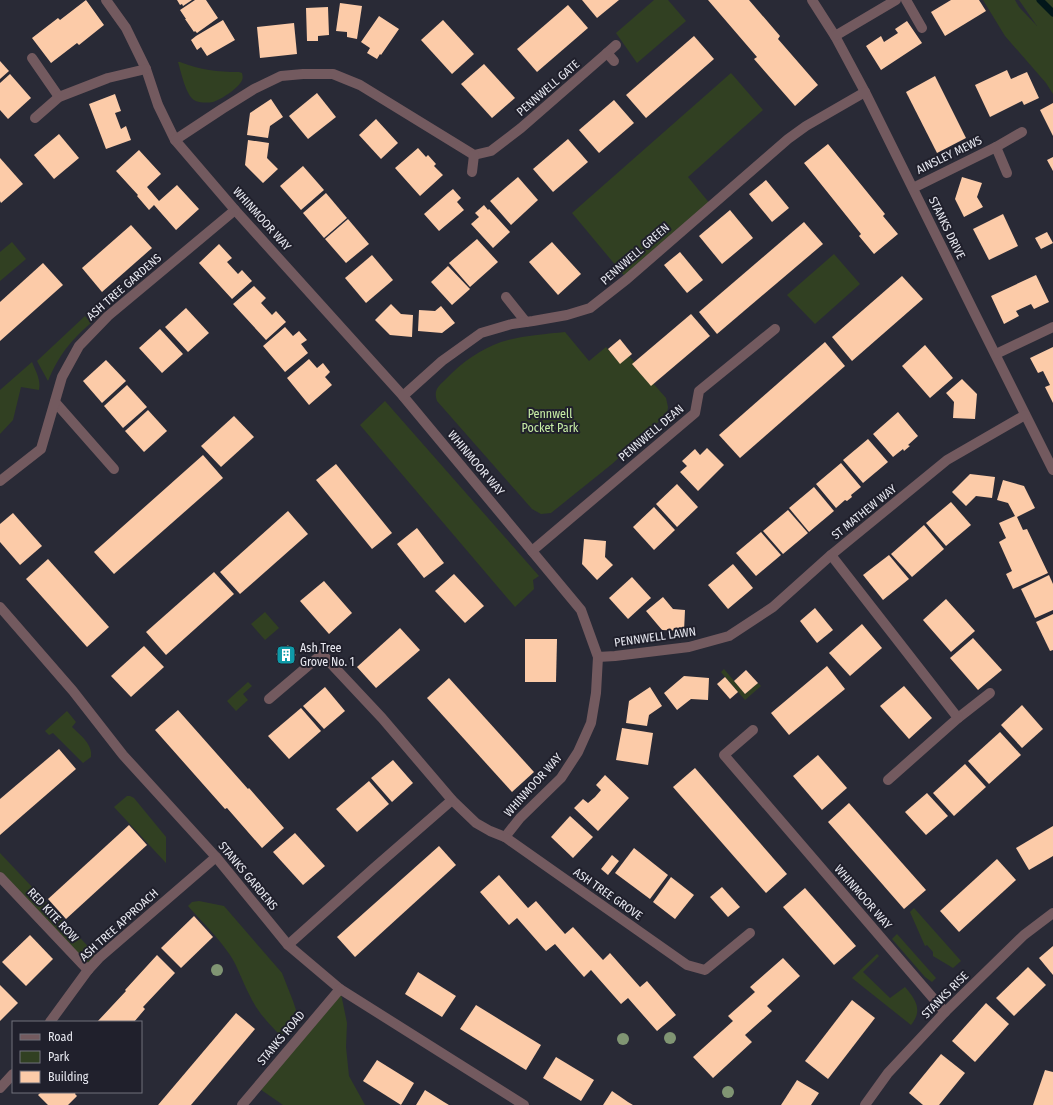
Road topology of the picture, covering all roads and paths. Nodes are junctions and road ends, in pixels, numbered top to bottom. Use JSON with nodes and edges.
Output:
{"nodes":[{"id":1,"x":106,"y":0,"type":"edge"},
{"id":2,"x":812,"y":0,"type":"edge"},
{"id":3,"x":896,"y":0,"type":"edge"},
{"id":4,"x":906,"y":0,"type":"edge"},
{"id":5,"x":922,"y":28,"type":"dead end"},
{"id":6,"x":835,"y":36,"type":"junction"},
{"id":7,"x":616,"y":45,"type":"dead end"},
{"id":8,"x":32,"y":58,"type":"dead end"},
{"id":9,"x":146,"y":68,"type":"junction"},
{"id":10,"x":866,"y":92,"type":"junction"},
{"id":11,"x":59,"y":97,"type":"junction"},
{"id":12,"x":35,"y":118,"type":"dead end"},
{"id":13,"x":1022,"y":132,"type":"dead end"},
{"id":14,"x":175,"y":140,"type":"junction"},
{"id":15,"x":996,"y":146,"type":"junction"},
{"id":16,"x":474,"y":155,"type":"junction"},
{"id":17,"x":472,"y":172,"type":"dead end"},
{"id":18,"x":1007,"y":173,"type":"dead end"},
{"id":19,"x":913,"y":188,"type":"junction"},
{"id":20,"x":235,"y":210,"type":"junction"},
{"id":21,"x":506,"y":298,"type":"dead end"},
{"id":22,"x":526,"y":322,"type":"junction"},
{"id":23,"x":1053,"y":327,"type":"edge"},
{"id":24,"x":775,"y":329,"type":"dead end"},
{"id":25,"x":996,"y":354,"type":"junction"},
{"id":26,"x":404,"y":396,"type":"junction"},
{"id":27,"x":55,"y":402,"type":"junction"},
{"id":28,"x":1025,"y":415,"type":"junction"},
{"id":29,"x":114,"y":469,"type":"dead end"},
{"id":30,"x":1053,"y":470,"type":"edge"},
{"id":31,"x":0,"y":481,"type":"edge"},
{"id":32,"x":532,"y":551,"type":"junction"},
{"id":33,"x":831,"y":555,"type":"junction"},
{"id":34,"x":0,"y":607,"type":"edge"},
{"id":35,"x":598,"y":657,"type":"junction"},
{"id":36,"x":990,"y":693,"type":"dead end"},
{"id":37,"x":269,"y":699,"type":"dead end"},
{"id":38,"x":958,"y":718,"type":"junction"},
{"id":39,"x":753,"y":730,"type":"dead end"},
{"id":40,"x":888,"y":780,"type":"dead end"},
{"id":41,"x":452,"y":800,"type":"junction"},
{"id":42,"x":505,"y":837,"type":"junction"},
{"id":43,"x":216,"y":857,"type":"junction"},
{"id":44,"x":0,"y":877,"type":"edge"},
{"id":45,"x":1053,"y":914,"type":"edge"},
{"id":46,"x":750,"y":933,"type":"dead end"},
{"id":47,"x":288,"y":945,"type":"junction"},
{"id":48,"x":88,"y":970,"type":"junction"},
{"id":49,"x":340,"y":989,"type":"junction"},
{"id":50,"x":945,"y":1012,"type":"junction"},
{"id":51,"x":51,"y":1021,"type":"edge"},
{"id":52,"x":12,"y":1075,"type":"edge"},
{"id":53,"x":0,"y":1088,"type":"edge"},
{"id":54,"x":242,"y":1105,"type":"edge"},
{"id":55,"x":524,"y":1105,"type":"edge"},
{"id":56,"x":865,"y":1105,"type":"edge"}],
"edges":[{"from":1,"to":9,"type":"street","name":"WHINMOOR WAY"},
{"from":2,"to":6,"type":"street","name":"STANKS DRIVE"},
{"from":3,"to":6,"type":"street"},
{"from":4,"to":5,"type":"street"},
{"from":6,"to":10,"type":"street","name":"STANKS DRIVE"},
{"from":7,"to":16,"type":"street","name":"PENNWELL GATE"},
{"from":8,"to":11,"type":"street"},
{"from":9,"to":11,"type":"street"},
{"from":9,"to":14,"type":"street","name":"WHINMOOR WAY"},
{"from":10,"to":19,"type":"street","name":"STANKS DRIVE"},
{"from":10,"to":22,"type":"street","name":"PENNWELL GREEN"},
{"from":11,"to":12,"type":"street"},
{"from":13,"to":15,"type":"street","name":"AINSLEY MEWS"},
{"from":14,"to":16,"type":"street"},
{"from":14,"to":20,"type":"street","name":"WHINMOOR WAY"},
{"from":15,"to":18,"type":"street","name":"AINSLEY MEWS"},
{"from":15,"to":19,"type":"street","name":"AINSLEY MEWS"},
{"from":16,"to":17,"type":"street"},
{"from":19,"to":25,"type":"street","name":"STANKS DRIVE"},
{"from":20,"to":26,"type":"street","name":"WHINMOOR WAY"},
{"from":20,"to":27,"type":"street","name":"ASH TREE GARDENS"},
{"from":21,"to":22,"type":"street"},
{"from":22,"to":26,"type":"street","name":"PENNWELL GREEN"},
{"from":23,"to":25,"type":"street"},
{"from":24,"to":32,"type":"street","name":"PENNWELL DEAN"},
{"from":25,"to":28,"type":"street","name":"STANKS DRIVE"},
{"from":26,"to":32,"type":"street","name":"WHINMOOR WAY"},
{"from":27,"to":29,"type":"street"},
{"from":27,"to":31,"type":"street","name":"ASH TREE GARDENS"},
{"from":28,"to":30,"type":"street","name":"STANKS DRIVE"},
{"from":28,"to":33,"type":"street","name":"ST MATHEW WAY"},
{"from":32,"to":35,"type":"street","name":"WHINMOOR WAY"},
{"from":33,"to":35,"type":"street","name":"PENNWELL LAWN"},
{"from":33,"to":38,"type":"street","name":"ST MATHEW WAY"},
{"from":34,"to":43,"type":"street","name":"STANKS GARDENS"},
{"from":35,"to":42,"type":"street","name":"WHINMOOR WAY"},
{"from":36,"to":38,"type":"street"},
{"from":37,"to":41,"type":"street","name":"ASH TREE GROVE"},
{"from":38,"to":40,"type":"street"},
{"from":39,"to":50,"type":"street","name":"WHINMOOR WAY"},
{"from":41,"to":42,"type":"street","name":"ASH TREE GROVE"},
{"from":41,"to":47,"type":"street"},
{"from":42,"to":46,"type":"street","name":"ASH TREE GROVE"},
{"from":43,"to":47,"type":"street","name":"STANKS GARDENS"},
{"from":43,"to":48,"type":"street","name":"ASH TREE APPROACH"},
{"from":44,"to":48,"type":"street","name":"RED KITE ROW"},
{"from":45,"to":50,"type":"street","name":"STANKS RISE"},
{"from":47,"to":49,"type":"street","name":"STANKS GARDENS"},
{"from":48,"to":51,"type":"street","name":"ASH TREE APPROACH"},
{"from":49,"to":54,"type":"street","name":"STANKS ROAD"},
{"from":49,"to":55,"type":"street","name":"STANKS GARDENS"},
{"from":50,"to":56,"type":"street","name":"STANKS RISE"},
{"from":52,"to":53,"type":"street"}]}
